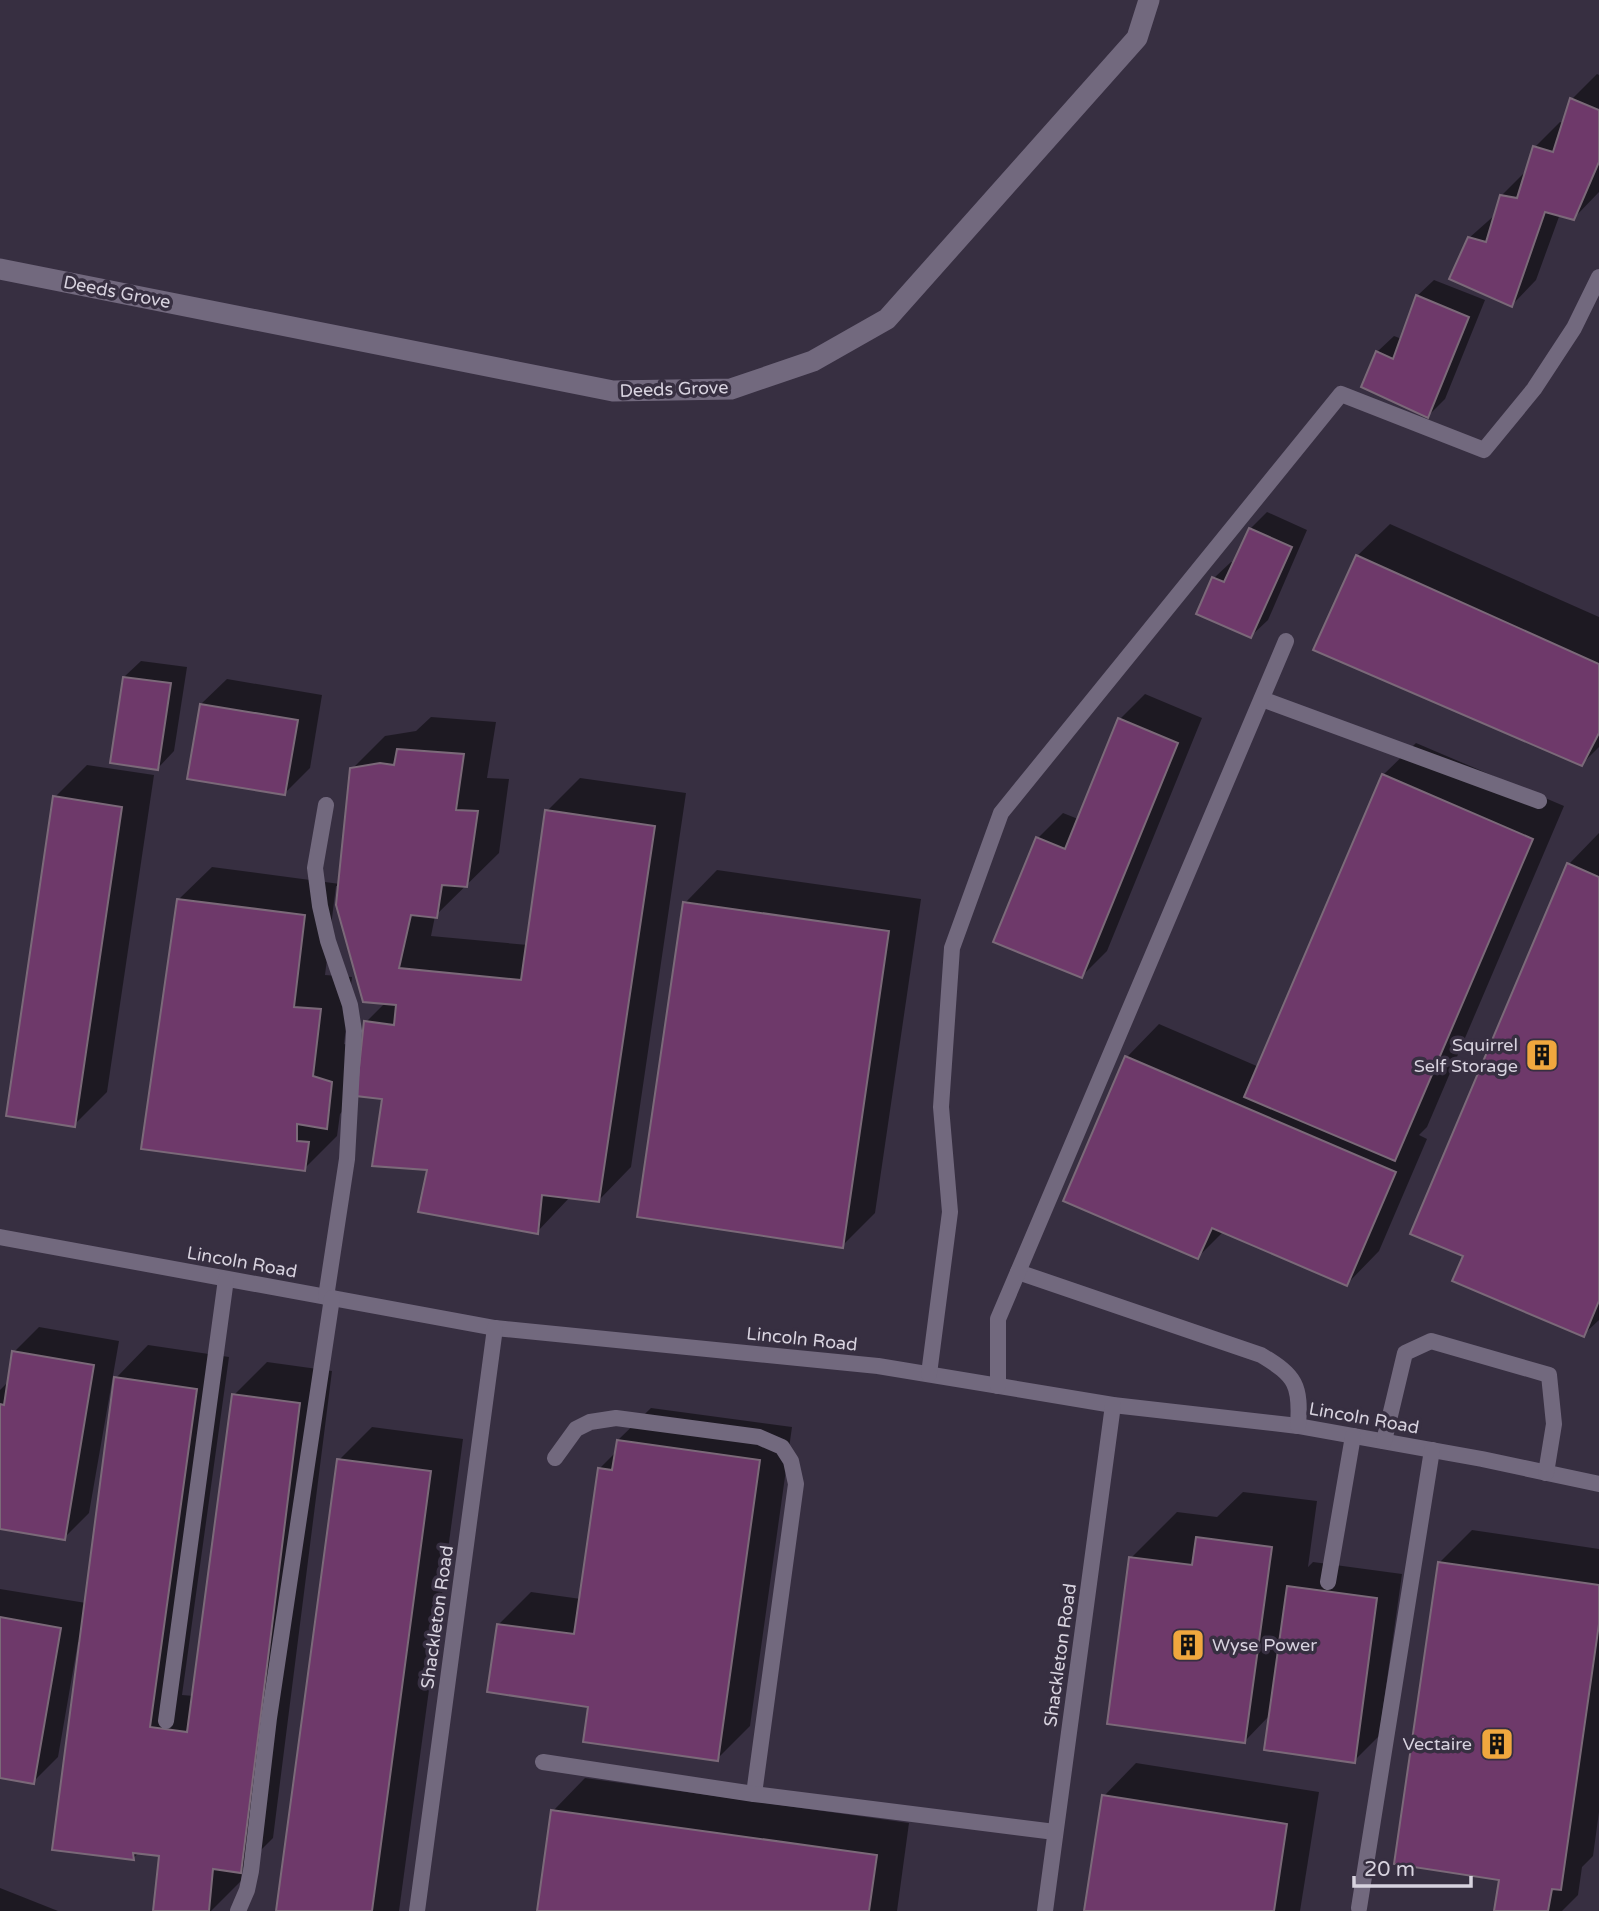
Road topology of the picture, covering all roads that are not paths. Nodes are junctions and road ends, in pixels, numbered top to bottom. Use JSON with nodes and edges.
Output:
{"nodes":[{"id":1,"x":1149,"y":0,"type":"edge"},
{"id":2,"x":0,"y":269,"type":"edge"},
{"id":3,"x":1599,"y":277,"type":"edge"},
{"id":4,"x":1286,"y":641,"type":"dead end"},
{"id":5,"x":1262,"y":699,"type":"junction"},
{"id":6,"x":1539,"y":801,"type":"dead end"},
{"id":7,"x":326,"y":806,"type":"dead end"},
{"id":8,"x":0,"y":1237,"type":"edge"},
{"id":9,"x":1018,"y":1272,"type":"junction"},
{"id":10,"x":226,"y":1279,"type":"junction"},
{"id":11,"x":329,"y":1298,"type":"junction"},
{"id":12,"x":495,"y":1328,"type":"junction"},
{"id":13,"x":929,"y":1374,"type":"junction"},
{"id":14,"x":998,"y":1386,"type":"junction"},
{"id":15,"x":1113,"y":1405,"type":"junction"},
{"id":16,"x":1298,"y":1426,"type":"junction"},
{"id":17,"x":1353,"y":1436,"type":"junction"},
{"id":18,"x":1384,"y":1441,"type":"junction"},
{"id":19,"x":1432,"y":1450,"type":"junction"},
{"id":20,"x":555,"y":1458,"type":"dead end"},
{"id":21,"x":1546,"y":1473,"type":"junction"},
{"id":22,"x":1599,"y":1484,"type":"edge"},
{"id":23,"x":1328,"y":1582,"type":"dead end"},
{"id":24,"x":166,"y":1721,"type":"dead end"},
{"id":25,"x":543,"y":1762,"type":"dead end"},
{"id":26,"x":754,"y":1794,"type":"junction"},
{"id":27,"x":1055,"y":1832,"type":"junction"},
{"id":28,"x":1359,"y":1908,"type":"dead end"},
{"id":29,"x":238,"y":1911,"type":"edge"},
{"id":30,"x":417,"y":1911,"type":"edge"},
{"id":31,"x":1045,"y":1911,"type":"edge"}],
"edges":[{"from":1,"to":2,"type":"street","name":"Deeds Grove"},
{"from":3,"to":13,"type":"lane"},
{"from":4,"to":5,"type":"lane"},
{"from":5,"to":6,"type":"lane"},
{"from":5,"to":9,"type":"lane"},
{"from":7,"to":11,"type":"lane"},
{"from":8,"to":10,"type":"lane","name":"Lincoln Road"},
{"from":9,"to":14,"type":"lane"},
{"from":9,"to":16,"type":"lane"},
{"from":10,"to":11,"type":"lane","name":"Lincoln Road"},
{"from":10,"to":24,"type":"lane"},
{"from":11,"to":12,"type":"lane","name":"Lincoln Road"},
{"from":11,"to":29,"type":"lane"},
{"from":12,"to":13,"type":"lane","name":"Lincoln Road"},
{"from":12,"to":30,"type":"lane","name":"Shackleton Road"},
{"from":13,"to":14,"type":"lane","name":"Lincoln Road"},
{"from":14,"to":15,"type":"lane","name":"Lincoln Road"},
{"from":15,"to":16,"type":"lane","name":"Lincoln Road"},
{"from":15,"to":27,"type":"lane","name":"Shackleton Road"},
{"from":16,"to":17,"type":"lane","name":"Lincoln Road"},
{"from":17,"to":18,"type":"lane","name":"Lincoln Road"},
{"from":17,"to":23,"type":"lane"},
{"from":18,"to":19,"type":"lane","name":"Lincoln Road"},
{"from":18,"to":21,"type":"lane"},
{"from":19,"to":21,"type":"lane","name":"Lincoln Road"},
{"from":19,"to":28,"type":"lane"},
{"from":20,"to":26,"type":"lane"},
{"from":21,"to":22,"type":"lane","name":"Lincoln Road"},
{"from":25,"to":26,"type":"lane"},
{"from":26,"to":27,"type":"lane"},
{"from":27,"to":31,"type":"lane","name":"Shackleton Road"}]}
